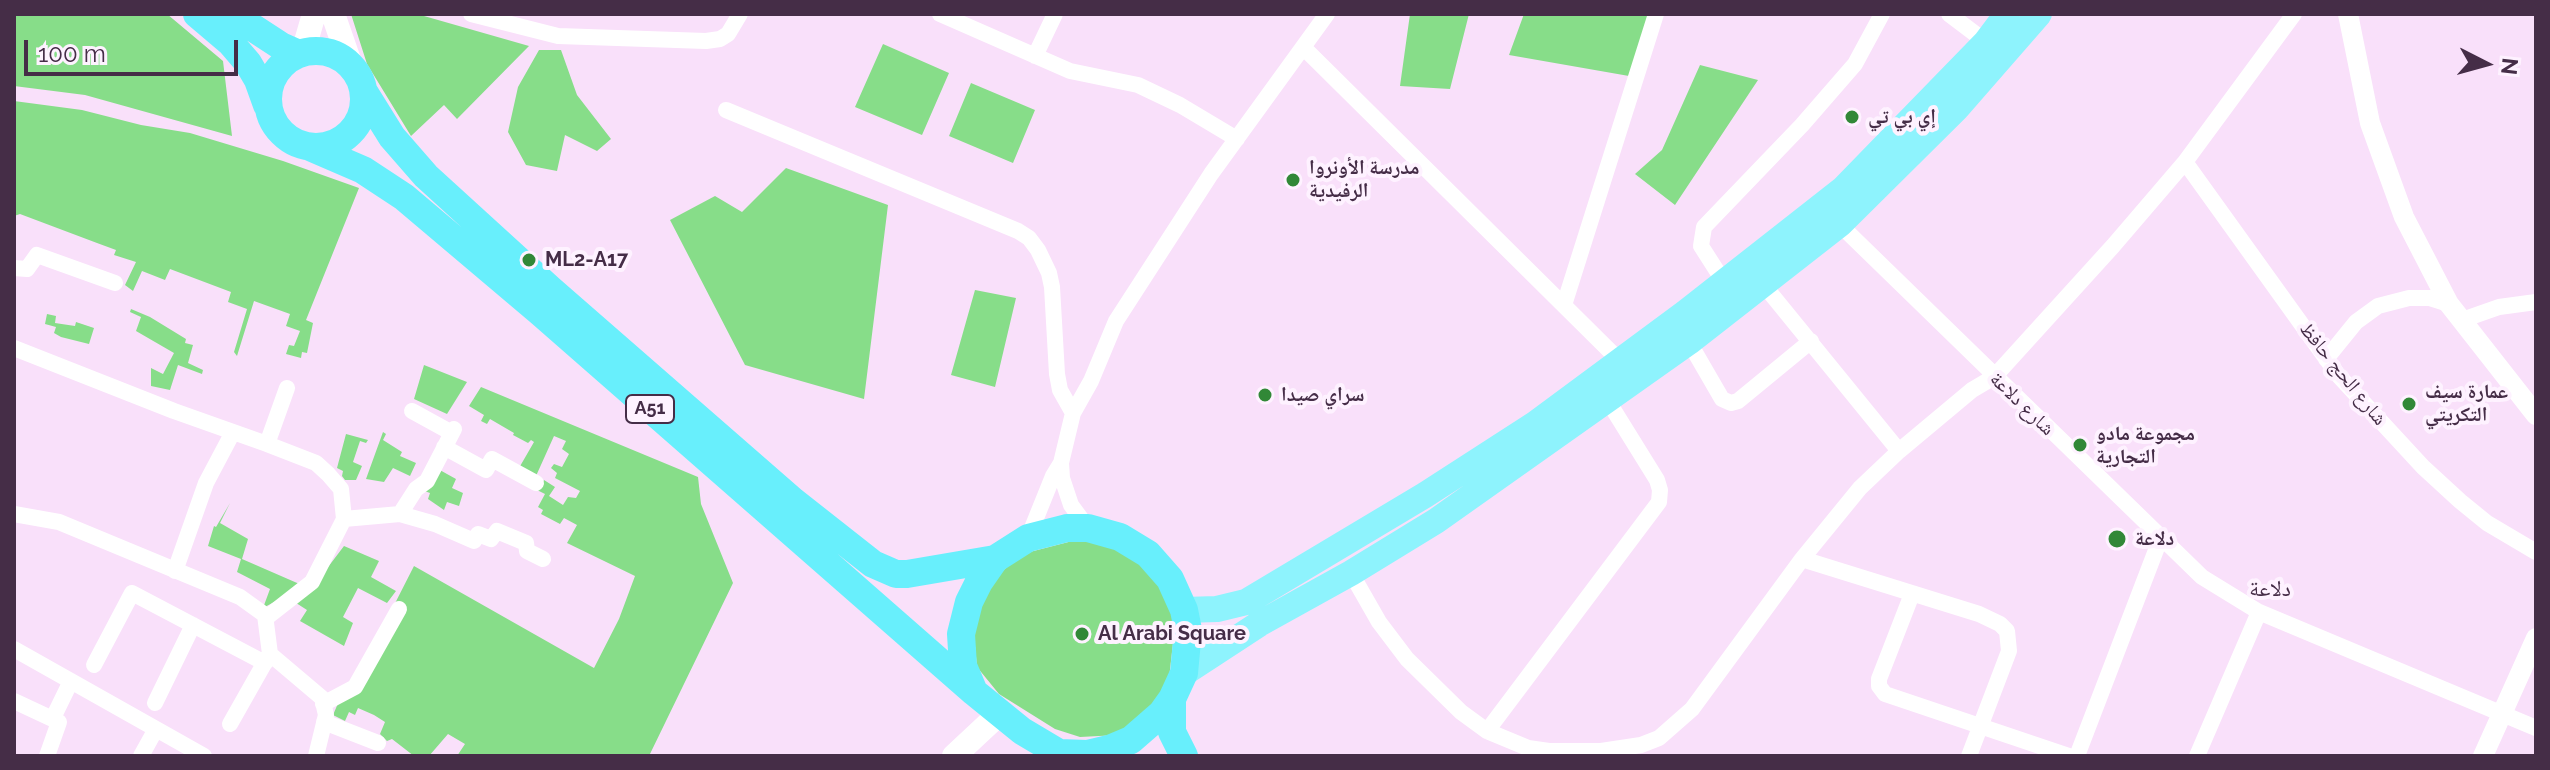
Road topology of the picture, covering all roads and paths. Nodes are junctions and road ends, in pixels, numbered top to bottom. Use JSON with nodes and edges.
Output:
{"nodes":[{"id":1,"x":197,"y":14,"type":"edge"},
{"id":2,"x":232,"y":14,"type":"edge"},
{"id":3,"x":314,"y":14,"type":"edge"},
{"id":4,"x":333,"y":14,"type":"edge"},
{"id":5,"x":471,"y":14,"type":"edge"},
{"id":6,"x":740,"y":14,"type":"edge"},
{"id":7,"x":940,"y":14,"type":"edge"},
{"id":8,"x":1055,"y":14,"type":"edge"},
{"id":9,"x":1327,"y":14,"type":"edge"},
{"id":10,"x":1656,"y":14,"type":"edge"},
{"id":11,"x":1882,"y":14,"type":"edge"},
{"id":12,"x":1949,"y":14,"type":"edge"},
{"id":13,"x":2007,"y":14,"type":"edge"},
{"id":14,"x":2039,"y":14,"type":"edge"},
{"id":15,"x":2294,"y":14,"type":"edge"},
{"id":16,"x":2348,"y":14,"type":"edge"},
{"id":17,"x":1986,"y":42,"type":"junction"},
{"id":18,"x":1303,"y":47,"type":"junction"},
{"id":19,"x":301,"y":53,"type":"junction"},
{"id":20,"x":1035,"y":56,"type":"junction"},
{"id":21,"x":351,"y":66,"type":"junction"},
{"id":22,"x":364,"y":92,"type":"junction"},
{"id":23,"x":267,"y":105,"type":"junction"},
{"id":24,"x":726,"y":110,"type":"dead end"},
{"id":25,"x":1237,"y":139,"type":"junction"},
{"id":26,"x":312,"y":148,"type":"junction"},
{"id":27,"x":2185,"y":162,"type":"junction"},
{"id":28,"x":1831,"y":216,"type":"junction"},
{"id":29,"x":14,"y":268,"type":"edge"},
{"id":30,"x":1724,"y":282,"type":"junction"},
{"id":31,"x":115,"y":283,"type":"dead end"},
{"id":32,"x":1763,"y":284,"type":"junction"},
{"id":33,"x":2536,"y":302,"type":"edge"},
{"id":34,"x":1564,"y":305,"type":"junction"},
{"id":35,"x":2455,"y":312,"type":"junction"},
{"id":36,"x":1811,"y":341,"type":"junction"},
{"id":37,"x":1689,"y":342,"type":"junction"},
{"id":38,"x":14,"y":348,"type":"edge"},
{"id":39,"x":2326,"y":359,"type":"junction"},
{"id":40,"x":1620,"y":361,"type":"junction"},
{"id":41,"x":1994,"y":377,"type":"junction"},
{"id":42,"x":287,"y":388,"type":"dead end"},
{"id":43,"x":1608,"y":401,"type":"junction"},
{"id":44,"x":412,"y":411,"type":"dead end"},
{"id":45,"x":1073,"y":413,"type":"junction"},
{"id":46,"x":2536,"y":415,"type":"edge"},
{"id":47,"x":233,"y":432,"type":"junction"},
{"id":48,"x":450,"y":436,"type":"junction"},
{"id":49,"x":267,"y":444,"type":"junction"},
{"id":50,"x":1899,"y":451,"type":"junction"},
{"id":51,"x":1061,"y":463,"type":"junction"},
{"id":52,"x":1464,"y":470,"type":"junction"},
{"id":53,"x":536,"y":483,"type":"dead end"},
{"id":54,"x":1479,"y":492,"type":"junction"},
{"id":55,"x":14,"y":514,"type":"edge"},
{"id":56,"x":400,"y":514,"type":"junction"},
{"id":57,"x":344,"y":519,"type":"junction"},
{"id":58,"x":1088,"y":528,"type":"junction"},
{"id":59,"x":2161,"y":537,"type":"junction"},
{"id":60,"x":1028,"y":538,"type":"junction"},
{"id":61,"x":2536,"y":552,"type":"edge"},
{"id":62,"x":543,"y":559,"type":"dead end"},
{"id":63,"x":995,"y":559,"type":"junction"},
{"id":64,"x":1802,"y":559,"type":"junction"},
{"id":65,"x":175,"y":571,"type":"junction"},
{"id":66,"x":1351,"y":573,"type":"junction"},
{"id":67,"x":1912,"y":594,"type":"junction"},
{"id":68,"x":399,"y":609,"type":"dead end"},
{"id":69,"x":1184,"y":610,"type":"junction"},
{"id":70,"x":2259,"y":612,"type":"junction"},
{"id":71,"x":266,"y":618,"type":"junction"},
{"id":72,"x":193,"y":625,"type":"junction"},
{"id":73,"x":2536,"y":638,"type":"edge"},
{"id":74,"x":14,"y":649,"type":"edge"},
{"id":75,"x":267,"y":658,"type":"junction"},
{"id":76,"x":2531,"y":664,"type":"edge"},
{"id":77,"x":94,"y":665,"type":"dead end"},
{"id":78,"x":1184,"y":673,"type":"junction"},
{"id":79,"x":71,"y":681,"type":"junction"},
{"id":80,"x":974,"y":692,"type":"junction"},
{"id":81,"x":1172,"y":699,"type":"junction"},
{"id":82,"x":14,"y":701,"type":"edge"},
{"id":83,"x":155,"y":703,"type":"dead end"},
{"id":84,"x":323,"y":704,"type":"junction"},
{"id":85,"x":1000,"y":713,"type":"junction"},
{"id":86,"x":2502,"y":715,"type":"junction"},
{"id":87,"x":53,"y":718,"type":"junction"},
{"id":88,"x":324,"y":722,"type":"junction"},
{"id":89,"x":230,"y":724,"type":"dead end"},
{"id":90,"x":1979,"y":725,"type":"junction"},
{"id":91,"x":2536,"y":728,"type":"edge"},
{"id":92,"x":156,"y":729,"type":"junction"},
{"id":93,"x":1487,"y":731,"type":"junction"},
{"id":94,"x":1659,"y":738,"type":"junction"},
{"id":95,"x":378,"y":743,"type":"dead end"},
{"id":96,"x":1073,"y":755,"type":"edge"},
{"id":97,"x":47,"y":756,"type":"edge"},
{"id":98,"x":141,"y":756,"type":"edge"},
{"id":99,"x":204,"y":756,"type":"edge"},
{"id":100,"x":316,"y":756,"type":"edge"},
{"id":101,"x":954,"y":756,"type":"edge"},
{"id":102,"x":1184,"y":756,"type":"edge"},
{"id":103,"x":1652,"y":756,"type":"edge"},
{"id":104,"x":1969,"y":756,"type":"edge"},
{"id":105,"x":2069,"y":756,"type":"edge"},
{"id":106,"x":2077,"y":756,"type":"edge"},
{"id":107,"x":2197,"y":756,"type":"edge"},
{"id":108,"x":2483,"y":756,"type":"edge"}],
"edges":[{"from":1,"to":23,"type":"highway","number":"A51"},
{"from":2,"to":19,"type":"highway"},
{"from":3,"to":19,"type":"main road"},
{"from":4,"to":21,"type":"main road"},
{"from":5,"to":6,"type":"street"},
{"from":7,"to":20,"type":"street"},
{"from":8,"to":20,"type":"street"},
{"from":9,"to":18,"type":"street"},
{"from":10,"to":34,"type":"street"},
{"from":11,"to":30,"type":"street"},
{"from":12,"to":17,"type":"street"},
{"from":13,"to":17,"type":"main road"},
{"from":14,"to":28,"type":"main road"},
{"from":15,"to":27,"type":"street"},
{"from":16,"to":35,"type":"street"},
{"from":17,"to":28,"type":"main road"},
{"from":18,"to":25,"type":"street"},
{"from":18,"to":34,"type":"street"},
{"from":19,"to":21,"type":"highway"},
{"from":19,"to":23,"type":"highway"},
{"from":20,"to":25,"type":"street"},
{"from":21,"to":22,"type":"highway","number":"A51"},
{"from":22,"to":26,"type":"highway"},
{"from":22,"to":63,"type":"highway","number":"A51"},
{"from":23,"to":26,"type":"highway","number":"A51"},
{"from":24,"to":45,"type":"street"},
{"from":25,"to":45,"type":"street"},
{"from":26,"to":80,"type":"highway","number":"A51"},
{"from":27,"to":39,"type":"street","name":"شارع الحج حافظ"},
{"from":27,"to":41,"type":"street"},
{"from":28,"to":30,"type":"main road"},
{"from":28,"to":32,"type":"main road"},
{"from":28,"to":41,"type":"street","name":"شارع دلاعة"},
{"from":29,"to":31,"type":"street"},
{"from":30,"to":40,"type":"main road"},
{"from":32,"to":36,"type":"street"},
{"from":32,"to":37,"type":"main road"},
{"from":33,"to":35,"type":"street"},
{"from":34,"to":40,"type":"street"},
{"from":35,"to":39,"type":"street"},
{"from":35,"to":46,"type":"street"},
{"from":36,"to":37,"type":"street"},
{"from":36,"to":50,"type":"street"},
{"from":37,"to":43,"type":"main road"},
{"from":38,"to":47,"type":"street"},
{"from":39,"to":61,"type":"street","name":"شارع الحج حافظ"},
{"from":40,"to":52,"type":"main road"},
{"from":41,"to":50,"type":"street"},
{"from":41,"to":59,"type":"street","name":"شارع دلاعة"},
{"from":42,"to":49,"type":"street"},
{"from":43,"to":54,"type":"main road"},
{"from":43,"to":93,"type":"street"},
{"from":44,"to":48,"type":"street"},
{"from":45,"to":51,"type":"street"},
{"from":47,"to":49,"type":"street"},
{"from":47,"to":65,"type":"street"},
{"from":48,"to":53,"type":"street"},
{"from":48,"to":56,"type":"street"},
{"from":49,"to":57,"type":"street"},
{"from":50,"to":64,"type":"street"},
{"from":51,"to":58,"type":"street"},
{"from":51,"to":60,"type":"street"},
{"from":52,"to":54,"type":"main road"},
{"from":52,"to":69,"type":"main road"},
{"from":54,"to":66,"type":"main road"},
{"from":55,"to":65,"type":"street"},
{"from":56,"to":57,"type":"street"},
{"from":56,"to":62,"type":"street"},
{"from":57,"to":71,"type":"street"},
{"from":58,"to":60,"type":"highway","number":"A51"},
{"from":58,"to":69,"type":"highway","number":"A51"},
{"from":59,"to":70,"type":"street","name":"شارع دلاعة"},
{"from":59,"to":106,"type":"street"},
{"from":60,"to":63,"type":"highway","number":"A51"},
{"from":63,"to":80,"type":"highway","number":"A51"},
{"from":64,"to":67,"type":"street"},
{"from":64,"to":94,"type":"street"},
{"from":65,"to":71,"type":"street"},
{"from":66,"to":78,"type":"main road"},
{"from":66,"to":93,"type":"street"},
{"from":67,"to":90,"type":"street"},
{"from":67,"to":90,"type":"street"},
{"from":68,"to":84,"type":"street"},
{"from":69,"to":78,"type":"highway","number":"A51"},
{"from":70,"to":86,"type":"street","name":"شارع دلاعة"},
{"from":70,"to":107,"type":"street"},
{"from":71,"to":75,"type":"street"},
{"from":72,"to":75,"type":"street"},
{"from":72,"to":77,"type":"street"},
{"from":72,"to":83,"type":"street"},
{"from":73,"to":76,"type":"street"},
{"from":74,"to":79,"type":"street"},
{"from":75,"to":84,"type":"street"},
{"from":75,"to":89,"type":"street"},
{"from":76,"to":86,"type":"street"},
{"from":78,"to":81,"type":"highway","number":"A51"},
{"from":79,"to":87,"type":"street"},
{"from":79,"to":92,"type":"street"},
{"from":80,"to":85,"type":"highway","number":"A51"},
{"from":81,"to":96,"type":"highway","number":"A51"},
{"from":81,"to":102,"type":"highway","number":"A51"},
{"from":82,"to":87,"type":"street"},
{"from":84,"to":88,"type":"street"},
{"from":85,"to":96,"type":"highway","number":"A51"},
{"from":85,"to":101,"type":"main road"},
{"from":86,"to":91,"type":"street","name":"شارع دلاعة"},
{"from":86,"to":108,"type":"street"},
{"from":87,"to":97,"type":"street"},
{"from":88,"to":95,"type":"street"},
{"from":88,"to":100,"type":"street"},
{"from":90,"to":104,"type":"street"},
{"from":90,"to":105,"type":"street"},
{"from":92,"to":98,"type":"street"},
{"from":92,"to":99,"type":"street"},
{"from":93,"to":94,"type":"street"},
{"from":94,"to":103,"type":"street"}]}
